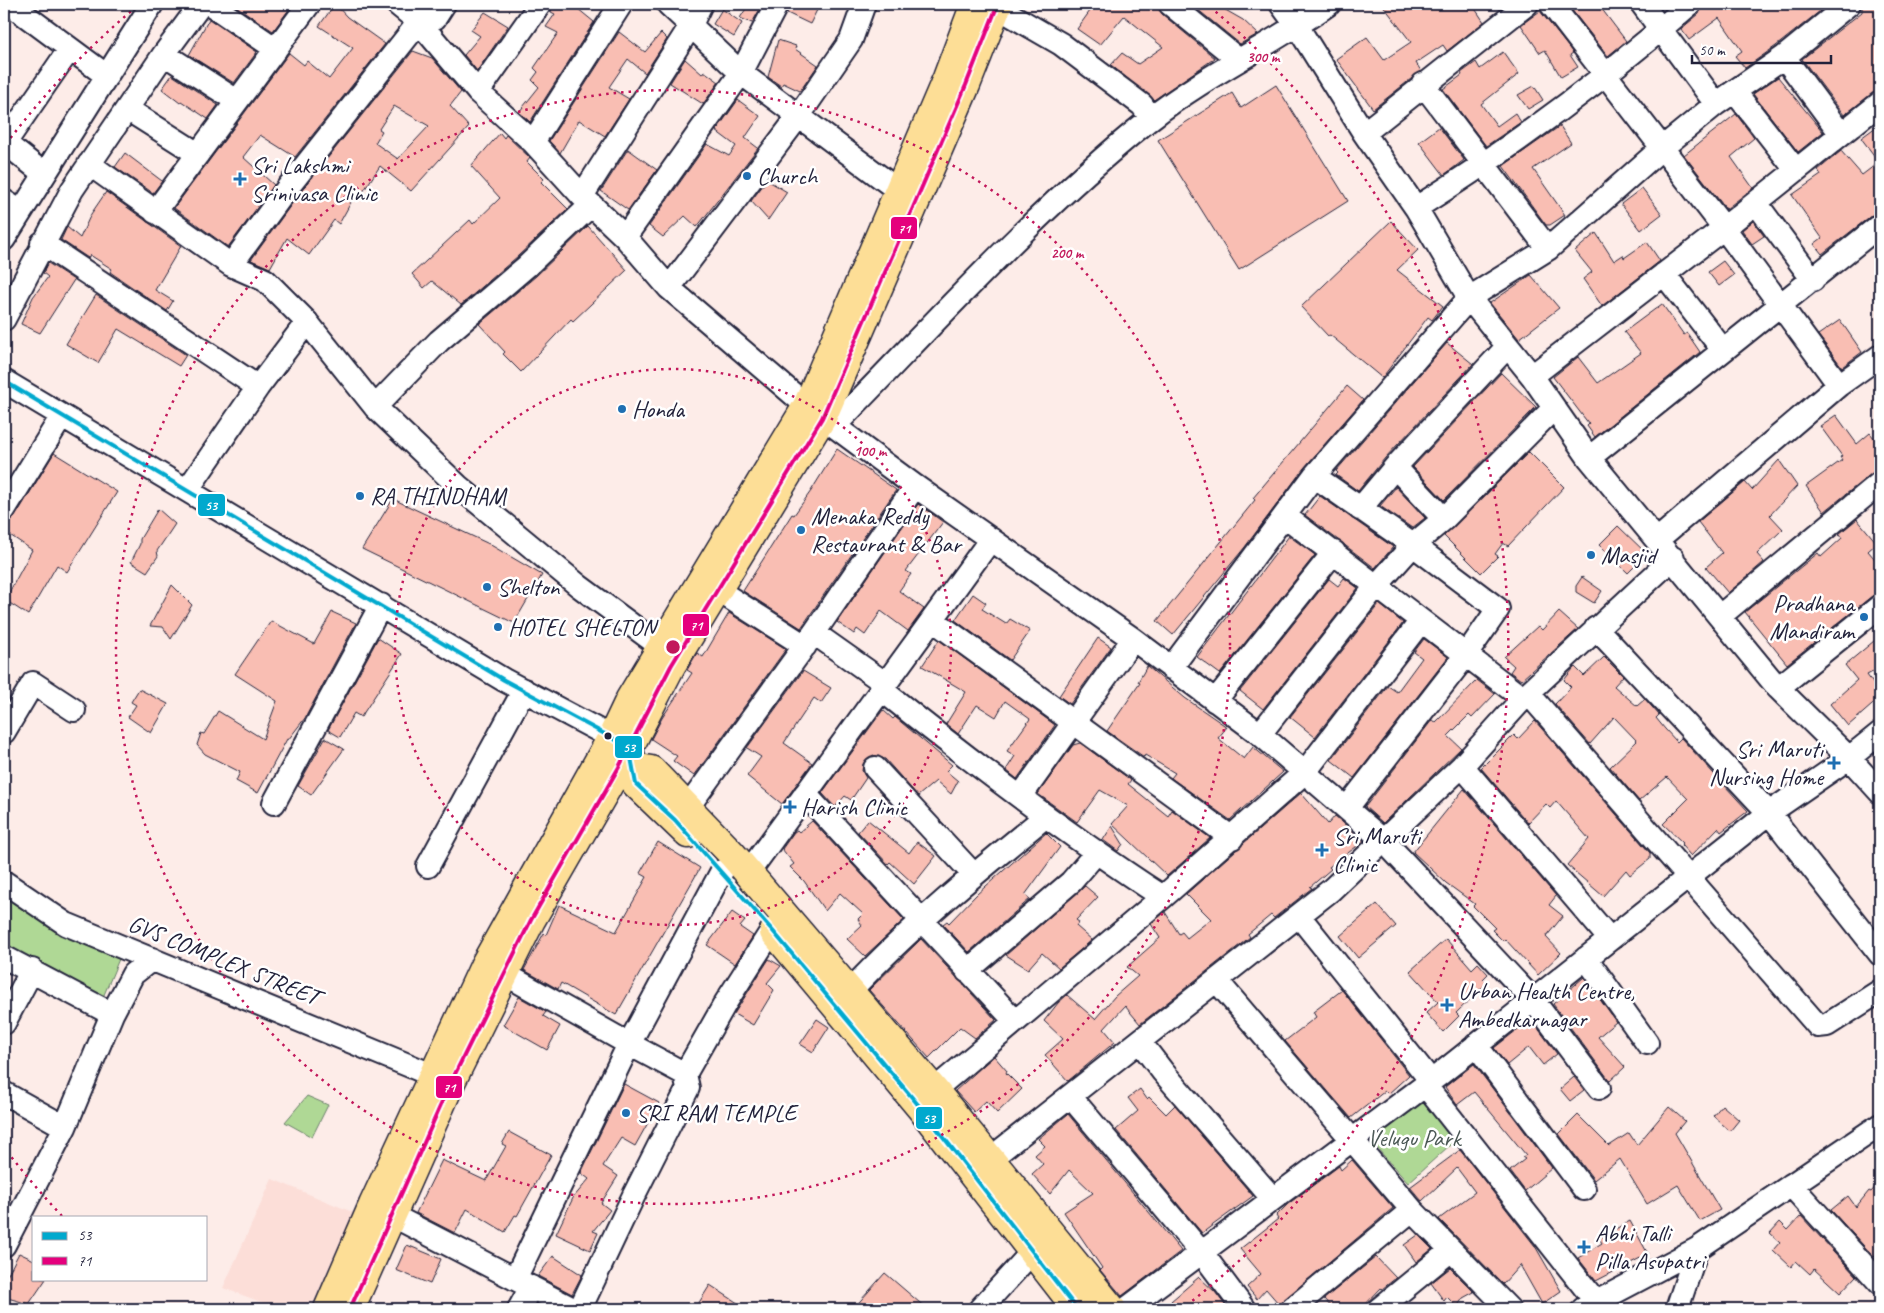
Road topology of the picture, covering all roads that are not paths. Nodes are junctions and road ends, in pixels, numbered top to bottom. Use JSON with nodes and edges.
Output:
{"nodes":[{"id":1,"x":201,"y":4,"type":"edge"},
{"id":2,"x":210,"y":4,"type":"edge"},
{"id":3,"x":309,"y":4,"type":"edge"},
{"id":4,"x":397,"y":4,"type":"edge"},
{"id":5,"x":444,"y":4,"type":"edge"},
{"id":6,"x":540,"y":4,"type":"edge"},
{"id":7,"x":621,"y":4,"type":"edge"},
{"id":8,"x":668,"y":4,"type":"edge"},
{"id":9,"x":701,"y":4,"type":"edge"},
{"id":10,"x":777,"y":4,"type":"edge"},
{"id":11,"x":864,"y":4,"type":"edge"},
{"id":12,"x":1170,"y":4,"type":"edge"},
{"id":13,"x":1281,"y":4,"type":"edge"},
{"id":14,"x":1329,"y":4,"type":"edge"},
{"id":15,"x":1527,"y":4,"type":"edge"},
{"id":16,"x":1551,"y":4,"type":"edge"},
{"id":17,"x":1642,"y":4,"type":"edge"},
{"id":18,"x":1690,"y":4,"type":"edge"},
{"id":19,"x":1849,"y":4,"type":"edge"},
{"id":20,"x":148,"y":5,"type":"edge"},
{"id":21,"x":990,"y":5,"type":"edge"},
{"id":22,"x":18,"y":10,"type":"dead end"},
{"id":23,"x":419,"y":22,"type":"junction"},
{"id":24,"x":1297,"y":26,"type":"junction"},
{"id":25,"x":690,"y":27,"type":"junction"},
{"id":26,"x":1661,"y":30,"type":"junction"},
{"id":27,"x":276,"y":49,"type":"junction"},
{"id":28,"x":69,"y":50,"type":"junction"},
{"id":29,"x":164,"y":54,"type":"junction"},
{"id":30,"x":1784,"y":57,"type":"junction"},
{"id":31,"x":1239,"y":60,"type":"junction"},
{"id":32,"x":741,"y":73,"type":"junction"},
{"id":33,"x":1607,"y":75,"type":"junction"},
{"id":34,"x":107,"y":76,"type":"junction"},
{"id":35,"x":1423,"y":84,"type":"junction"},
{"id":36,"x":478,"y":92,"type":"junction"},
{"id":37,"x":1736,"y":92,"type":"junction"},
{"id":38,"x":237,"y":101,"type":"junction"},
{"id":39,"x":1880,"y":103,"type":"edge"},
{"id":40,"x":1716,"y":104,"type":"junction"},
{"id":41,"x":127,"y":108,"type":"junction"},
{"id":42,"x":798,"y":117,"type":"junction"},
{"id":43,"x":1151,"y":118,"type":"junction"},
{"id":44,"x":1364,"y":132,"type":"junction"},
{"id":45,"x":1841,"y":134,"type":"junction"},
{"id":46,"x":4,"y":142,"type":"edge"},
{"id":47,"x":533,"y":142,"type":"junction"},
{"id":48,"x":1662,"y":148,"type":"junction"},
{"id":49,"x":198,"y":154,"type":"junction"},
{"id":50,"x":89,"y":164,"type":"junction"},
{"id":51,"x":1484,"y":166,"type":"junction"},
{"id":52,"x":1796,"y":170,"type":"junction"},
{"id":53,"x":43,"y":173,"type":"junction"},
{"id":54,"x":899,"y":191,"type":"junction"},
{"id":55,"x":586,"y":201,"type":"junction"},
{"id":56,"x":1756,"y":203,"type":"junction"},
{"id":57,"x":12,"y":206,"type":"edge"},
{"id":58,"x":1416,"y":208,"type":"junction"},
{"id":59,"x":155,"y":212,"type":"junction"},
{"id":60,"x":1880,"y":225,"type":"edge"},
{"id":61,"x":1724,"y":228,"type":"junction"},
{"id":62,"x":625,"y":237,"type":"junction"},
{"id":63,"x":4,"y":239,"type":"edge"},
{"id":64,"x":42,"y":243,"type":"junction"},
{"id":65,"x":1548,"y":249,"type":"junction"},
{"id":66,"x":231,"y":265,"type":"junction"},
{"id":67,"x":1664,"y":274,"type":"junction"},
{"id":68,"x":1814,"y":280,"type":"junction"},
{"id":69,"x":669,"y":288,"type":"junction"},
{"id":70,"x":1469,"y":298,"type":"junction"},
{"id":71,"x":1781,"y":306,"type":"junction"},
{"id":72,"x":4,"y":319,"type":"edge"},
{"id":73,"x":307,"y":322,"type":"junction"},
{"id":74,"x":1507,"y":347,"type":"junction"},
{"id":75,"x":1723,"y":350,"type":"junction"},
{"id":76,"x":1880,"y":356,"type":"edge"},
{"id":77,"x":1532,"y":376,"type":"junction"},
{"id":78,"x":4,"y":381,"type":"edge"},
{"id":79,"x":1839,"y":385,"type":"junction"},
{"id":80,"x":258,"y":387,"type":"junction"},
{"id":81,"x":375,"y":407,"type":"junction"},
{"id":82,"x":1553,"y":409,"type":"junction"},
{"id":83,"x":815,"y":412,"type":"junction"},
{"id":84,"x":62,"y":416,"type":"junction"},
{"id":85,"x":1589,"y":458,"type":"junction"},
{"id":86,"x":1395,"y":467,"type":"junction"},
{"id":87,"x":1314,"y":476,"type":"junction"},
{"id":88,"x":1880,"y":483,"type":"edge"},
{"id":89,"x":915,"y":486,"type":"junction"},
{"id":90,"x":188,"y":489,"type":"junction"},
{"id":91,"x":4,"y":510,"type":"edge"},
{"id":92,"x":1360,"y":510,"type":"junction"},
{"id":93,"x":1285,"y":516,"type":"junction"},
{"id":94,"x":1444,"y":519,"type":"junction"},
{"id":95,"x":991,"y":539,"type":"junction"},
{"id":96,"x":1657,"y":540,"type":"junction"},
{"id":97,"x":1414,"y":545,"type":"junction"},
{"id":98,"x":1334,"y":552,"type":"junction"},
{"id":99,"x":1673,"y":558,"type":"junction"},
{"id":100,"x":1376,"y":585,"type":"junction"},
{"id":101,"x":719,"y":591,"type":"junction"},
{"id":102,"x":381,"y":605,"type":"junction"},
{"id":103,"x":1880,"y":606,"type":"edge"},
{"id":104,"x":1720,"y":616,"type":"junction"},
{"id":105,"x":933,"y":620,"type":"junction"},
{"id":106,"x":1421,"y":621,"type":"junction"},
{"id":107,"x":1596,"y":628,"type":"junction"},
{"id":108,"x":1133,"y":639,"type":"junction"},
{"id":109,"x":810,"y":640,"type":"junction"},
{"id":110,"x":660,"y":646,"type":"junction"},
{"id":111,"x":1466,"y":655,"type":"junction"},
{"id":112,"x":1171,"y":668,"type":"junction"},
{"id":113,"x":1778,"y":688,"type":"junction"},
{"id":114,"x":524,"y":690,"type":"junction"},
{"id":115,"x":882,"y":690,"type":"junction"},
{"id":116,"x":1528,"y":693,"type":"junction"},
{"id":117,"x":1215,"y":701,"type":"junction"},
{"id":118,"x":74,"y":710,"type":"dead end"},
{"id":119,"x":1072,"y":723,"type":"junction"},
{"id":120,"x":4,"y":732,"type":"edge"},
{"id":121,"x":1880,"y":733,"type":"edge"},
{"id":122,"x":1260,"y":734,"type":"junction"},
{"id":123,"x":625,"y":750,"type":"junction"},
{"id":124,"x":1849,"y":758,"type":"junction"},
{"id":125,"x":1462,"y":766,"type":"junction"},
{"id":126,"x":875,"y":768,"type":"dead end"},
{"id":127,"x":1306,"y":772,"type":"junction"},
{"id":128,"x":1880,"y":792,"type":"edge"},
{"id":129,"x":805,"y":794,"type":"junction"},
{"id":130,"x":1021,"y":796,"type":"junction"},
{"id":131,"x":274,"y":803,"type":"dead end"},
{"id":132,"x":688,"y":807,"type":"junction"},
{"id":133,"x":1347,"y":808,"type":"junction"},
{"id":134,"x":1769,"y":813,"type":"junction"},
{"id":135,"x":1046,"y":816,"type":"junction"},
{"id":136,"x":1232,"y":838,"type":"junction"},
{"id":137,"x":1384,"y":841,"type":"junction"},
{"id":138,"x":1096,"y":853,"type":"junction"},
{"id":139,"x":428,"y":866,"type":"dead end"},
{"id":140,"x":735,"y":872,"type":"junction"},
{"id":141,"x":974,"y":875,"type":"junction"},
{"id":142,"x":1688,"y":877,"type":"junction"},
{"id":143,"x":4,"y":882,"type":"edge"},
{"id":144,"x":1163,"y":898,"type":"junction"},
{"id":145,"x":1299,"y":916,"type":"junction"},
{"id":146,"x":923,"y":920,"type":"junction"},
{"id":147,"x":772,"y":930,"type":"junction"},
{"id":148,"x":1609,"y":938,"type":"junction"},
{"id":149,"x":1880,"y":954,"type":"edge"},
{"id":150,"x":4,"y":957,"type":"edge"},
{"id":151,"x":1586,"y":958,"type":"junction"},
{"id":152,"x":152,"y":959,"type":"junction"},
{"id":153,"x":32,"y":970,"type":"junction"},
{"id":154,"x":967,"y":971,"type":"junction"},
{"id":155,"x":503,"y":973,"type":"junction"},
{"id":156,"x":1217,"y":981,"type":"junction"},
{"id":157,"x":850,"y":991,"type":"junction"},
{"id":158,"x":1880,"y":991,"type":"edge"},
{"id":159,"x":1533,"y":1000,"type":"junction"},
{"id":160,"x":112,"y":1014,"type":"junction"},
{"id":161,"x":1015,"y":1021,"type":"junction"},
{"id":162,"x":4,"y":1023,"type":"edge"},
{"id":163,"x":1140,"y":1042,"type":"junction"},
{"id":164,"x":1647,"y":1043,"type":"dead end"},
{"id":165,"x":629,"y":1044,"type":"junction"},
{"id":166,"x":1476,"y":1045,"type":"junction"},
{"id":167,"x":686,"y":1074,"type":"junction"},
{"id":168,"x":432,"y":1075,"type":"junction"},
{"id":169,"x":1428,"y":1083,"type":"junction"},
{"id":170,"x":1599,"y":1088,"type":"dead end"},
{"id":171,"x":934,"y":1090,"type":"junction"},
{"id":172,"x":4,"y":1093,"type":"edge"},
{"id":173,"x":1070,"y":1096,"type":"junction"},
{"id":174,"x":1880,"y":1125,"type":"edge"},
{"id":175,"x":65,"y":1127,"type":"junction"},
{"id":176,"x":1351,"y":1141,"type":"junction"},
{"id":177,"x":990,"y":1160,"type":"junction"},
{"id":178,"x":1791,"y":1184,"type":"junction"},
{"id":179,"x":1584,"y":1189,"type":"dead end"},
{"id":180,"x":1273,"y":1199,"type":"junction"},
{"id":181,"x":382,"y":1209,"type":"junction"},
{"id":182,"x":1412,"y":1210,"type":"junction"},
{"id":183,"x":4,"y":1245,"type":"edge"},
{"id":184,"x":1697,"y":1249,"type":"junction"},
{"id":185,"x":1032,"y":1251,"type":"junction"},
{"id":186,"x":1450,"y":1251,"type":"junction"},
{"id":187,"x":1202,"y":1253,"type":"junction"},
{"id":188,"x":1876,"y":1271,"type":"edge"},
{"id":189,"x":523,"y":1283,"type":"junction"},
{"id":190,"x":1589,"y":1306,"type":"edge"},
{"id":191,"x":328,"y":1309,"type":"edge"},
{"id":192,"x":350,"y":1309,"type":"edge"},
{"id":193,"x":519,"y":1309,"type":"edge"},
{"id":194,"x":573,"y":1309,"type":"edge"},
{"id":195,"x":580,"y":1309,"type":"edge"},
{"id":196,"x":980,"y":1309,"type":"edge"},
{"id":197,"x":1077,"y":1309,"type":"edge"},
{"id":198,"x":1112,"y":1309,"type":"edge"},
{"id":199,"x":1126,"y":1309,"type":"edge"},
{"id":200,"x":1244,"y":1309,"type":"edge"},
{"id":201,"x":1292,"y":1309,"type":"edge"},
{"id":202,"x":1379,"y":1309,"type":"edge"},
{"id":203,"x":1509,"y":1309,"type":"edge"},
{"id":204,"x":1677,"y":1309,"type":"edge"}],
"edges":[{"from":1,"to":29,"type":"street"},
{"from":2,"to":27,"type":"street"},
{"from":3,"to":27,"type":"street"},
{"from":4,"to":23,"type":"street"},
{"from":5,"to":23,"type":"street"},
{"from":6,"to":36,"type":"street"},
{"from":7,"to":47,"type":"street"},
{"from":8,"to":25,"type":"street"},
{"from":9,"to":25,"type":"street"},
{"from":10,"to":32,"type":"street"},
{"from":11,"to":42,"type":"street"},
{"from":12,"to":31,"type":"street"},
{"from":13,"to":24,"type":"street"},
{"from":14,"to":24,"type":"street"},
{"from":15,"to":35,"type":"street"},
{"from":16,"to":33,"type":"street"},
{"from":17,"to":26,"type":"street"},
{"from":18,"to":26,"type":"street"},
{"from":19,"to":30,"type":"street"},
{"from":20,"to":34,"type":"street"},
{"from":21,"to":43,"type":"street"},
{"from":21,"to":54,"type":"main road"},
{"from":21,"to":83,"type":"main road"},
{"from":22,"to":28,"type":"street"},
{"from":23,"to":36,"type":"street"},
{"from":23,"to":66,"type":"street"},
{"from":24,"to":31,"type":"street"},
{"from":24,"to":44,"type":"street"},
{"from":25,"to":32,"type":"street"},
{"from":25,"to":55,"type":"street"},
{"from":26,"to":33,"type":"street"},
{"from":26,"to":40,"type":"street"},
{"from":27,"to":38,"type":"street"},
{"from":28,"to":34,"type":"street"},
{"from":28,"to":46,"type":"street"},
{"from":29,"to":38,"type":"street"},
{"from":29,"to":41,"type":"street"},
{"from":30,"to":37,"type":"street"},
{"from":30,"to":45,"type":"street"},
{"from":31,"to":43,"type":"street"},
{"from":32,"to":42,"type":"street"},
{"from":32,"to":62,"type":"street"},
{"from":33,"to":48,"type":"street"},
{"from":33,"to":51,"type":"street"},
{"from":34,"to":53,"type":"street"},
{"from":35,"to":44,"type":"street"},
{"from":35,"to":51,"type":"street"},
{"from":36,"to":47,"type":"street"},
{"from":37,"to":40,"type":"street"},
{"from":37,"to":52,"type":"street"},
{"from":38,"to":49,"type":"street"},
{"from":39,"to":45,"type":"street"},
{"from":40,"to":48,"type":"street"},
{"from":41,"to":49,"type":"street"},
{"from":41,"to":50,"type":"street"},
{"from":42,"to":54,"type":"street"},
{"from":42,"to":69,"type":"street"},
{"from":43,"to":83,"type":"street"},
{"from":44,"to":58,"type":"street"},
{"from":45,"to":52,"type":"street"},
{"from":46,"to":53,"type":"street"},
{"from":47,"to":55,"type":"street"},
{"from":48,"to":61,"type":"street"},
{"from":48,"to":65,"type":"street"},
{"from":49,"to":59,"type":"street"},
{"from":50,"to":59,"type":"street"},
{"from":50,"to":64,"type":"street"},
{"from":51,"to":58,"type":"street"},
{"from":51,"to":65,"type":"street"},
{"from":52,"to":56,"type":"street"},
{"from":53,"to":57,"type":"street"},
{"from":54,"to":83,"type":"main road"},
{"from":55,"to":62,"type":"street"},
{"from":55,"to":81,"type":"street"},
{"from":56,"to":61,"type":"street"},
{"from":56,"to":68,"type":"street"},
{"from":57,"to":63,"type":"street"},
{"from":58,"to":70,"type":"street"},
{"from":59,"to":66,"type":"street"},
{"from":60,"to":68,"type":"street"},
{"from":61,"to":67,"type":"street"},
{"from":61,"to":71,"type":"street"},
{"from":62,"to":69,"type":"street"},
{"from":64,"to":72,"type":"street"},
{"from":64,"to":80,"type":"street"},
{"from":65,"to":70,"type":"street"},
{"from":66,"to":73,"type":"street"},
{"from":67,"to":75,"type":"street"},
{"from":67,"to":77,"type":"street"},
{"from":68,"to":71,"type":"street"},
{"from":69,"to":83,"type":"street"},
{"from":70,"to":74,"type":"street"},
{"from":70,"to":87,"type":"street"},
{"from":71,"to":75,"type":"street"},
{"from":71,"to":79,"type":"street"},
{"from":73,"to":80,"type":"street"},
{"from":73,"to":81,"type":"street"},
{"from":74,"to":77,"type":"street"},
{"from":74,"to":86,"type":"street"},
{"from":75,"to":85,"type":"street"},
{"from":76,"to":79,"type":"street"},
{"from":77,"to":82,"type":"street"},
{"from":78,"to":84,"type":"street"},
{"from":79,"to":96,"type":"street"},
{"from":80,"to":90,"type":"street"},
{"from":81,"to":110,"type":"street"},
{"from":82,"to":85,"type":"street"},
{"from":82,"to":94,"type":"street"},
{"from":83,"to":89,"type":"street"},
{"from":83,"to":101,"type":"main road"},
{"from":83,"to":110,"type":"main road"},
{"from":84,"to":90,"type":"street"},
{"from":84,"to":91,"type":"street"},
{"from":85,"to":96,"type":"street"},
{"from":86,"to":92,"type":"street"},
{"from":86,"to":94,"type":"street"},
{"from":87,"to":92,"type":"street"},
{"from":87,"to":93,"type":"street"},
{"from":88,"to":104,"type":"street"},
{"from":89,"to":95,"type":"street"},
{"from":89,"to":109,"type":"street"},
{"from":90,"to":102,"type":"street"},
{"from":92,"to":97,"type":"street"},
{"from":93,"to":98,"type":"street"},
{"from":93,"to":112,"type":"street"},
{"from":94,"to":97,"type":"street"},
{"from":95,"to":105,"type":"street"},
{"from":95,"to":108,"type":"street"},
{"from":96,"to":99,"type":"street"},
{"from":97,"to":100,"type":"street"},
{"from":97,"to":111,"type":"street"},
{"from":98,"to":100,"type":"street"},
{"from":98,"to":117,"type":"street"},
{"from":99,"to":104,"type":"street"},
{"from":99,"to":107,"type":"street"},
{"from":100,"to":106,"type":"street"},
{"from":100,"to":122,"type":"street"},
{"from":101,"to":109,"type":"street"},
{"from":101,"to":123,"type":"main road"},
{"from":102,"to":114,"type":"street"},
{"from":102,"to":131,"type":"street"},
{"from":103,"to":113,"type":"street"},
{"from":104,"to":113,"type":"street"},
{"from":105,"to":115,"type":"street"},
{"from":105,"to":119,"type":"street"},
{"from":106,"to":111,"type":"street"},
{"from":106,"to":127,"type":"street"},
{"from":107,"to":116,"type":"street"},
{"from":107,"to":134,"type":"street"},
{"from":108,"to":112,"type":"street"},
{"from":108,"to":119,"type":"street"},
{"from":109,"to":115,"type":"street"},
{"from":109,"to":132,"type":"street"},
{"from":110,"to":123,"type":"main road"},
{"from":111,"to":116,"type":"street"},
{"from":111,"to":133,"type":"street"},
{"from":112,"to":117,"type":"street"},
{"from":113,"to":124,"type":"street"},
{"from":114,"to":123,"type":"street"},
{"from":114,"to":139,"type":"street"},
{"from":115,"to":129,"type":"street"},
{"from":115,"to":130,"type":"street"},
{"from":116,"to":125,"type":"street"},
{"from":116,"to":142,"type":"street"},
{"from":117,"to":122,"type":"street"},
{"from":118,"to":120,"type":"street"},
{"from":119,"to":130,"type":"street"},
{"from":119,"to":136,"type":"street"},
{"from":121,"to":124,"type":"street"},
{"from":122,"to":127,"type":"street"},
{"from":123,"to":132,"type":"main road"},
{"from":123,"to":140,"type":"main road"},
{"from":123,"to":155,"type":"main road"},
{"from":123,"to":168,"type":"main road"},
{"from":124,"to":128,"type":"street"},
{"from":124,"to":134,"type":"street"},
{"from":125,"to":137,"type":"street"},
{"from":125,"to":148,"type":"street"},
{"from":126,"to":141,"type":"street"},
{"from":127,"to":133,"type":"street"},
{"from":127,"to":136,"type":"street"},
{"from":129,"to":140,"type":"street"},
{"from":129,"to":146,"type":"street"},
{"from":130,"to":135,"type":"street"},
{"from":132,"to":140,"type":"main road"},
{"from":133,"to":137,"type":"street"},
{"from":134,"to":142,"type":"street"},
{"from":134,"to":149,"type":"street"},
{"from":135,"to":138,"type":"street"},
{"from":135,"to":141,"type":"street"},
{"from":136,"to":144,"type":"street"},
{"from":137,"to":145,"type":"street"},
{"from":137,"to":159,"type":"street"},
{"from":138,"to":144,"type":"street"},
{"from":138,"to":154,"type":"street"},
{"from":140,"to":147,"type":"main road"},
{"from":140,"to":157,"type":"main road"},
{"from":140,"to":165,"type":"street"},
{"from":141,"to":146,"type":"street"},
{"from":142,"to":148,"type":"street"},
{"from":142,"to":158,"type":"street"},
{"from":143,"to":152,"type":"street","name":"GVS COMPLEX STREET"},
{"from":144,"to":161,"type":"street"},
{"from":145,"to":156,"type":"street"},
{"from":145,"to":169,"type":"street"},
{"from":146,"to":154,"type":"street"},
{"from":146,"to":157,"type":"street"},
{"from":147,"to":167,"type":"street"},
{"from":147,"to":185,"type":"main road"},
{"from":148,"to":151,"type":"street"},
{"from":150,"to":153,"type":"street"},
{"from":151,"to":159,"type":"street"},
{"from":151,"to":164,"type":"street"},
{"from":152,"to":160,"type":"street"},
{"from":152,"to":168,"type":"street","name":"GVS COMPLEX STREET"},
{"from":153,"to":160,"type":"street"},
{"from":153,"to":162,"type":"street"},
{"from":154,"to":161,"type":"street"},
{"from":155,"to":165,"type":"street"},
{"from":155,"to":181,"type":"main road"},
{"from":156,"to":163,"type":"street"},
{"from":156,"to":176,"type":"street"},
{"from":157,"to":171,"type":"main road"},
{"from":159,"to":166,"type":"street"},
{"from":159,"to":170,"type":"street"},
{"from":160,"to":175,"type":"street"},
{"from":161,"to":171,"type":"street"},
{"from":163,"to":173,"type":"street"},
{"from":163,"to":180,"type":"street"},
{"from":165,"to":167,"type":"street"},
{"from":165,"to":189,"type":"street"},
{"from":166,"to":169,"type":"street"},
{"from":166,"to":179,"type":"street"},
{"from":167,"to":195,"type":"street"},
{"from":168,"to":181,"type":"main road"},
{"from":169,"to":176,"type":"street"},
{"from":169,"to":190,"type":"street"},
{"from":171,"to":177,"type":"main road"},
{"from":172,"to":175,"type":"street"},
{"from":173,"to":177,"type":"street"},
{"from":173,"to":187,"type":"street"},
{"from":174,"to":178,"type":"street"},
{"from":175,"to":183,"type":"street"},
{"from":176,"to":180,"type":"street"},
{"from":176,"to":182,"type":"street"},
{"from":177,"to":198,"type":"main road"},
{"from":178,"to":184,"type":"street"},
{"from":178,"to":188,"type":"street"},
{"from":180,"to":187,"type":"street"},
{"from":181,"to":189,"type":"street"},
{"from":181,"to":191,"type":"main road"},
{"from":181,"to":192,"type":"main road"},
{"from":182,"to":186,"type":"street"},
{"from":182,"to":201,"type":"street"},
{"from":184,"to":190,"type":"street"},
{"from":184,"to":204,"type":"street"},
{"from":185,"to":196,"type":"street"},
{"from":185,"to":197,"type":"main road"},
{"from":186,"to":202,"type":"street"},
{"from":186,"to":203,"type":"street"},
{"from":187,"to":199,"type":"street"},
{"from":187,"to":200,"type":"street"},
{"from":189,"to":193,"type":"street"},
{"from":189,"to":194,"type":"street"}]}
